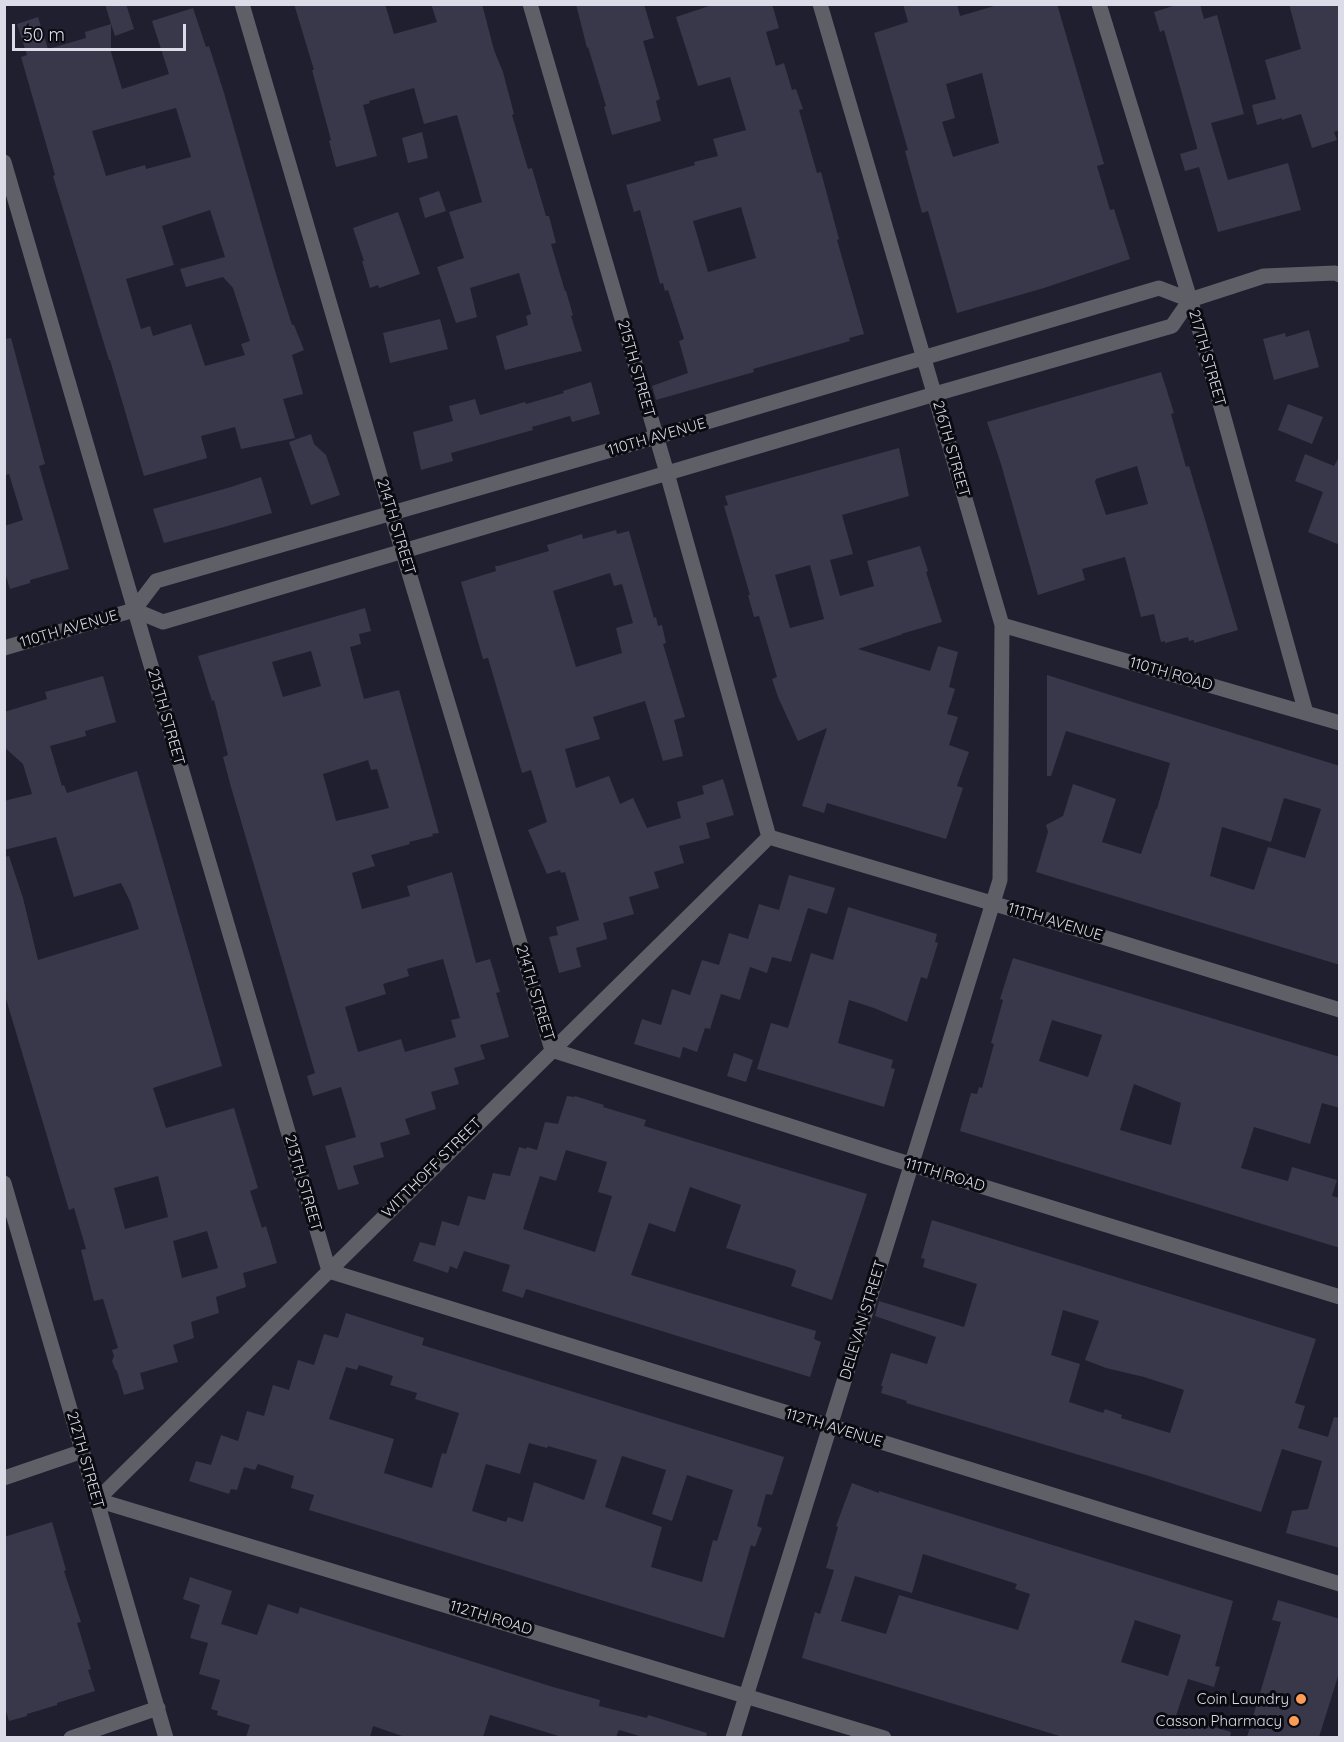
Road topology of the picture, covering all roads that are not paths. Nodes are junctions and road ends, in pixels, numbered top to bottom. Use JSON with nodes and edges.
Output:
{"nodes":[{"id":1,"x":242,"y":4,"type":"edge"},
{"id":2,"x":531,"y":4,"type":"edge"},
{"id":3,"x":820,"y":4,"type":"edge"},
{"id":4,"x":1099,"y":4,"type":"edge"},
{"id":5,"x":4,"y":162,"type":"edge"},
{"id":6,"x":1340,"y":275,"type":"edge"},
{"id":7,"x":1190,"y":300,"type":"junction"},
{"id":8,"x":924,"y":359,"type":"junction"},
{"id":9,"x":935,"y":394,"type":"junction"},
{"id":10,"x":656,"y":437,"type":"junction"},
{"id":11,"x":668,"y":472,"type":"junction"},
{"id":12,"x":392,"y":513,"type":"junction"},
{"id":13,"x":403,"y":551,"type":"junction"},
{"id":14,"x":134,"y":610,"type":"junction"},
{"id":15,"x":1002,"y":625,"type":"junction"},
{"id":16,"x":4,"y":648,"type":"edge"},
{"id":17,"x":1306,"y":713,"type":"junction"},
{"id":18,"x":1340,"y":723,"type":"edge"},
{"id":19,"x":769,"y":837,"type":"junction"},
{"id":20,"x":993,"y":903,"type":"junction"},
{"id":21,"x":1340,"y":1010,"type":"edge"},
{"id":22,"x":552,"y":1050,"type":"junction"},
{"id":23,"x":911,"y":1165,"type":"junction"},
{"id":24,"x":4,"y":1183,"type":"edge"},
{"id":25,"x":11,"y":1230,"type":"edge"},
{"id":26,"x":329,"y":1271,"type":"junction"},
{"id":27,"x":1340,"y":1297,"type":"edge"},
{"id":28,"x":830,"y":1427,"type":"junction"},
{"id":29,"x":83,"y":1451,"type":"junction"},
{"id":30,"x":4,"y":1478,"type":"edge"},
{"id":31,"x":97,"y":1500,"type":"junction"},
{"id":32,"x":1340,"y":1584,"type":"edge"},
{"id":33,"x":746,"y":1695,"type":"junction"},
{"id":34,"x":158,"y":1708,"type":"junction"},
{"id":35,"x":71,"y":1737,"type":"edge"},
{"id":36,"x":166,"y":1737,"type":"edge"},
{"id":37,"x":734,"y":1737,"type":"edge"},
{"id":38,"x":884,"y":1737,"type":"edge"}],
"edges":[{"from":1,"to":12,"type":"street","name":"214TH STREET"},
{"from":2,"to":10,"type":"street","name":"215TH STREET"},
{"from":3,"to":8,"type":"street","name":"216TH STREET"},
{"from":4,"to":7,"type":"street","name":"217TH STREET"},
{"from":5,"to":14,"type":"street","name":"213TH STREET"},
{"from":6,"to":7,"type":"street"},
{"from":7,"to":8,"type":"street","name":"110TH AVENUE"},
{"from":7,"to":9,"type":"street","name":"110TH AVENUE"},
{"from":7,"to":17,"type":"street","name":"217TH STREET"},
{"from":8,"to":9,"type":"street","name":"216TH STREET"},
{"from":8,"to":10,"type":"street","name":"110TH AVENUE"},
{"from":9,"to":11,"type":"street","name":"110TH AVENUE"},
{"from":9,"to":15,"type":"street","name":"216TH STREET"},
{"from":10,"to":11,"type":"street","name":"215TH STREET"},
{"from":10,"to":12,"type":"street","name":"110TH AVENUE"},
{"from":11,"to":13,"type":"street","name":"110TH AVENUE"},
{"from":11,"to":19,"type":"street","name":"215TH STREET"},
{"from":12,"to":13,"type":"street","name":"214TH STREET"},
{"from":12,"to":14,"type":"street","name":"110TH AVENUE"},
{"from":13,"to":14,"type":"street","name":"110TH AVENUE"},
{"from":13,"to":22,"type":"street","name":"214TH STREET"},
{"from":14,"to":16,"type":"street","name":"110TH AVENUE"},
{"from":14,"to":26,"type":"street","name":"213TH STREET"},
{"from":15,"to":17,"type":"street","name":"110TH ROAD"},
{"from":15,"to":20,"type":"street","name":"216TH STREET"},
{"from":17,"to":18,"type":"street","name":"110TH ROAD"},
{"from":19,"to":20,"type":"street","name":"111TH AVENUE"},
{"from":19,"to":22,"type":"street","name":"WITTHOFF STREET"},
{"from":20,"to":21,"type":"street","name":"111TH AVENUE"},
{"from":20,"to":23,"type":"street","name":"DELEVAN STREET"},
{"from":22,"to":23,"type":"street","name":"111TH ROAD"},
{"from":22,"to":26,"type":"street","name":"WITTHOFF STREET"},
{"from":23,"to":27,"type":"street","name":"111TH ROAD"},
{"from":23,"to":28,"type":"street","name":"DELEVAN STREET"},
{"from":24,"to":25,"type":"street","name":"212TH STREET"},
{"from":25,"to":29,"type":"street","name":"212TH STREET"},
{"from":26,"to":28,"type":"street","name":"112TH AVENUE"},
{"from":26,"to":31,"type":"street","name":"WITTHOFF STREET"},
{"from":28,"to":32,"type":"street","name":"112TH AVENUE"},
{"from":28,"to":33,"type":"street","name":"DELEVAN STREET"},
{"from":29,"to":30,"type":"street"},
{"from":29,"to":31,"type":"street","name":"212TH STREET"},
{"from":31,"to":33,"type":"street","name":"112TH ROAD"},
{"from":31,"to":34,"type":"street","name":"212TH STREET"},
{"from":33,"to":37,"type":"street","name":"DELEVAN STREET"},
{"from":33,"to":38,"type":"street","name":"112TH ROAD"},
{"from":34,"to":35,"type":"street"},
{"from":34,"to":36,"type":"street","name":"212TH STREET"}]}
